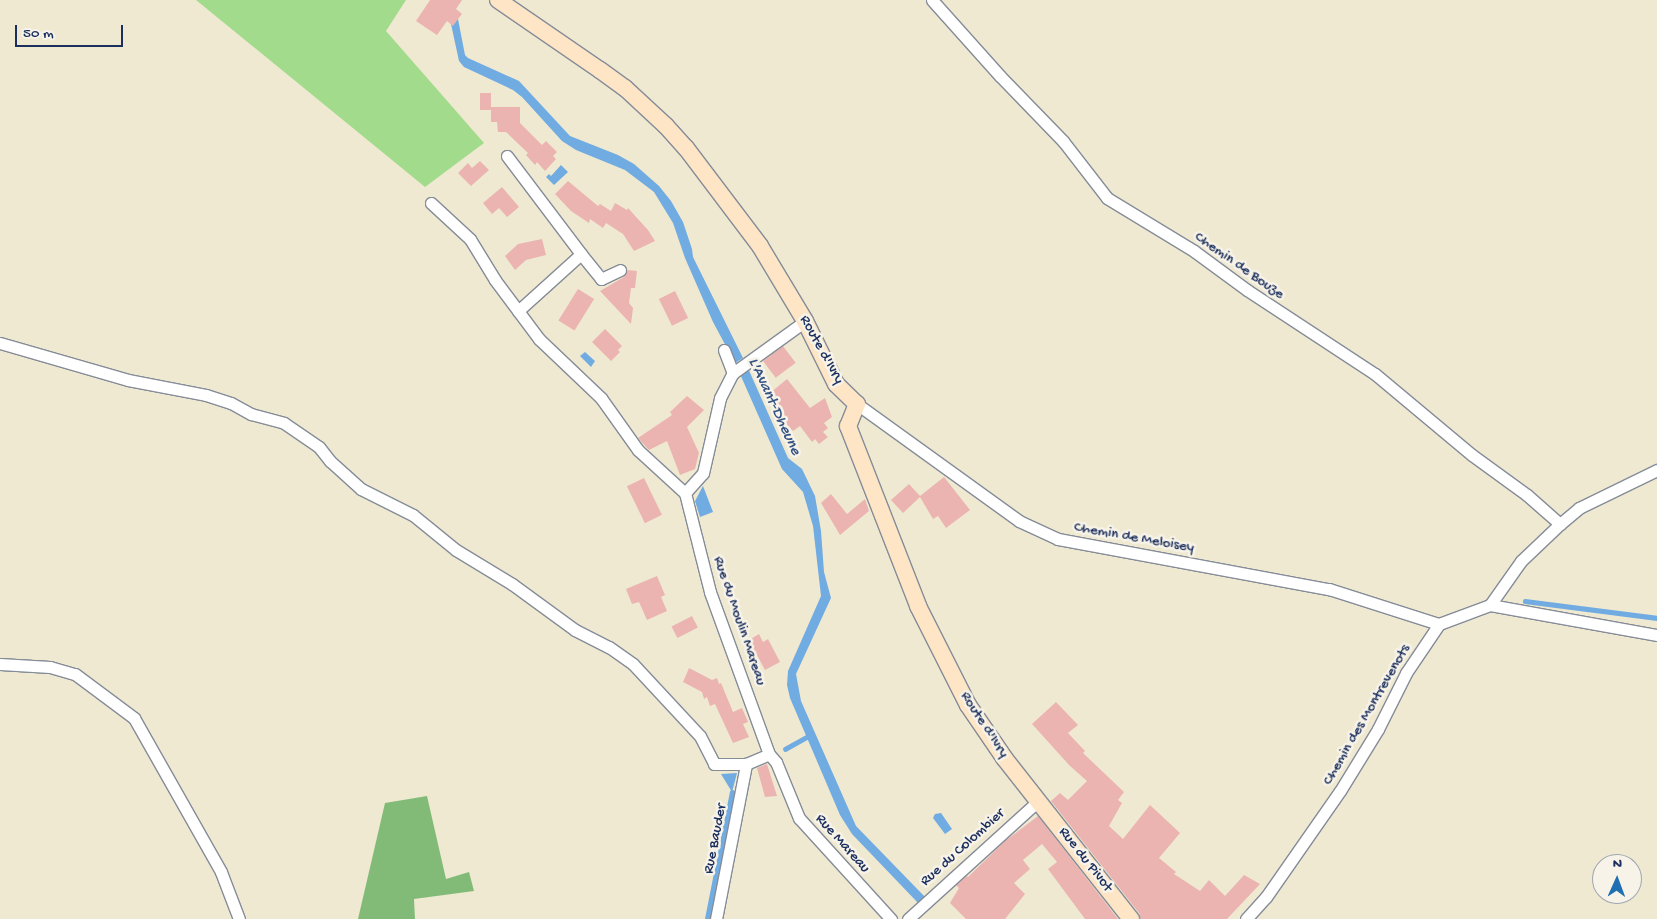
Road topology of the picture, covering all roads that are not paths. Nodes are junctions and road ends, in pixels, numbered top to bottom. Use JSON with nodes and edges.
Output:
{"nodes":[{"id":1,"x":498,"y":0,"type":"edge"},
{"id":2,"x":932,"y":0,"type":"edge"},
{"id":3,"x":508,"y":156,"type":"dead end"},
{"id":4,"x":431,"y":203,"type":"dead end"},
{"id":5,"x":581,"y":254,"type":"junction"},
{"id":6,"x":620,"y":270,"type":"dead end"},
{"id":7,"x":518,"y":311,"type":"junction"},
{"id":8,"x":805,"y":321,"type":"junction"},
{"id":9,"x":0,"y":343,"type":"edge"},
{"id":10,"x":724,"y":350,"type":"dead end"},
{"id":11,"x":738,"y":368,"type":"junction"},
{"id":12,"x":857,"y":404,"type":"junction"},
{"id":13,"x":1657,"y":470,"type":"edge"},
{"id":14,"x":684,"y":493,"type":"junction"},
{"id":15,"x":1560,"y":524,"type":"junction"},
{"id":16,"x":1490,"y":604,"type":"junction"},
{"id":17,"x":1439,"y":624,"type":"junction"},
{"id":18,"x":1657,"y":635,"type":"edge"},
{"id":19,"x":0,"y":664,"type":"edge"},
{"id":20,"x":769,"y":754,"type":"junction"},
{"id":21,"x":746,"y":764,"type":"junction"},
{"id":22,"x":1038,"y":801,"type":"junction"},
{"id":23,"x":239,"y":919,"type":"edge"},
{"id":24,"x":716,"y":919,"type":"edge"},
{"id":25,"x":891,"y":919,"type":"edge"},
{"id":26,"x":908,"y":919,"type":"edge"},
{"id":27,"x":1131,"y":919,"type":"edge"},
{"id":28,"x":1246,"y":919,"type":"edge"}],
"edges":[{"from":1,"to":8,"type":"main road","name":"Route d'Ivry"},
{"from":2,"to":15,"type":"street","name":"Chemin de Bouze"},
{"from":3,"to":5,"type":"street"},
{"from":4,"to":7,"type":"street"},
{"from":5,"to":6,"type":"street"},
{"from":5,"to":7,"type":"street"},
{"from":7,"to":14,"type":"street"},
{"from":8,"to":11,"type":"street"},
{"from":8,"to":12,"type":"main road","name":"Route d'Ivry"},
{"from":9,"to":21,"type":"street"},
{"from":10,"to":11,"type":"street"},
{"from":11,"to":14,"type":"street"},
{"from":12,"to":17,"type":"street","name":"Chemin de Meloisey"},
{"from":12,"to":22,"type":"main road","name":"Route d'Ivry"},
{"from":13,"to":15,"type":"street"},
{"from":14,"to":20,"type":"street","name":"Rue du Moulin Mareau"},
{"from":15,"to":16,"type":"street"},
{"from":16,"to":17,"type":"street"},
{"from":16,"to":18,"type":"street"},
{"from":17,"to":28,"type":"street","name":"Chemin des Montrevenots"},
{"from":19,"to":23,"type":"street"},
{"from":20,"to":21,"type":"street"},
{"from":20,"to":25,"type":"street","name":"Rue Mareau"},
{"from":21,"to":24,"type":"street","name":"Rue Bauder"},
{"from":22,"to":26,"type":"street","name":"Rue du Colombier"},
{"from":22,"to":27,"type":"main road","name":"Rue du Pivot"}]}
